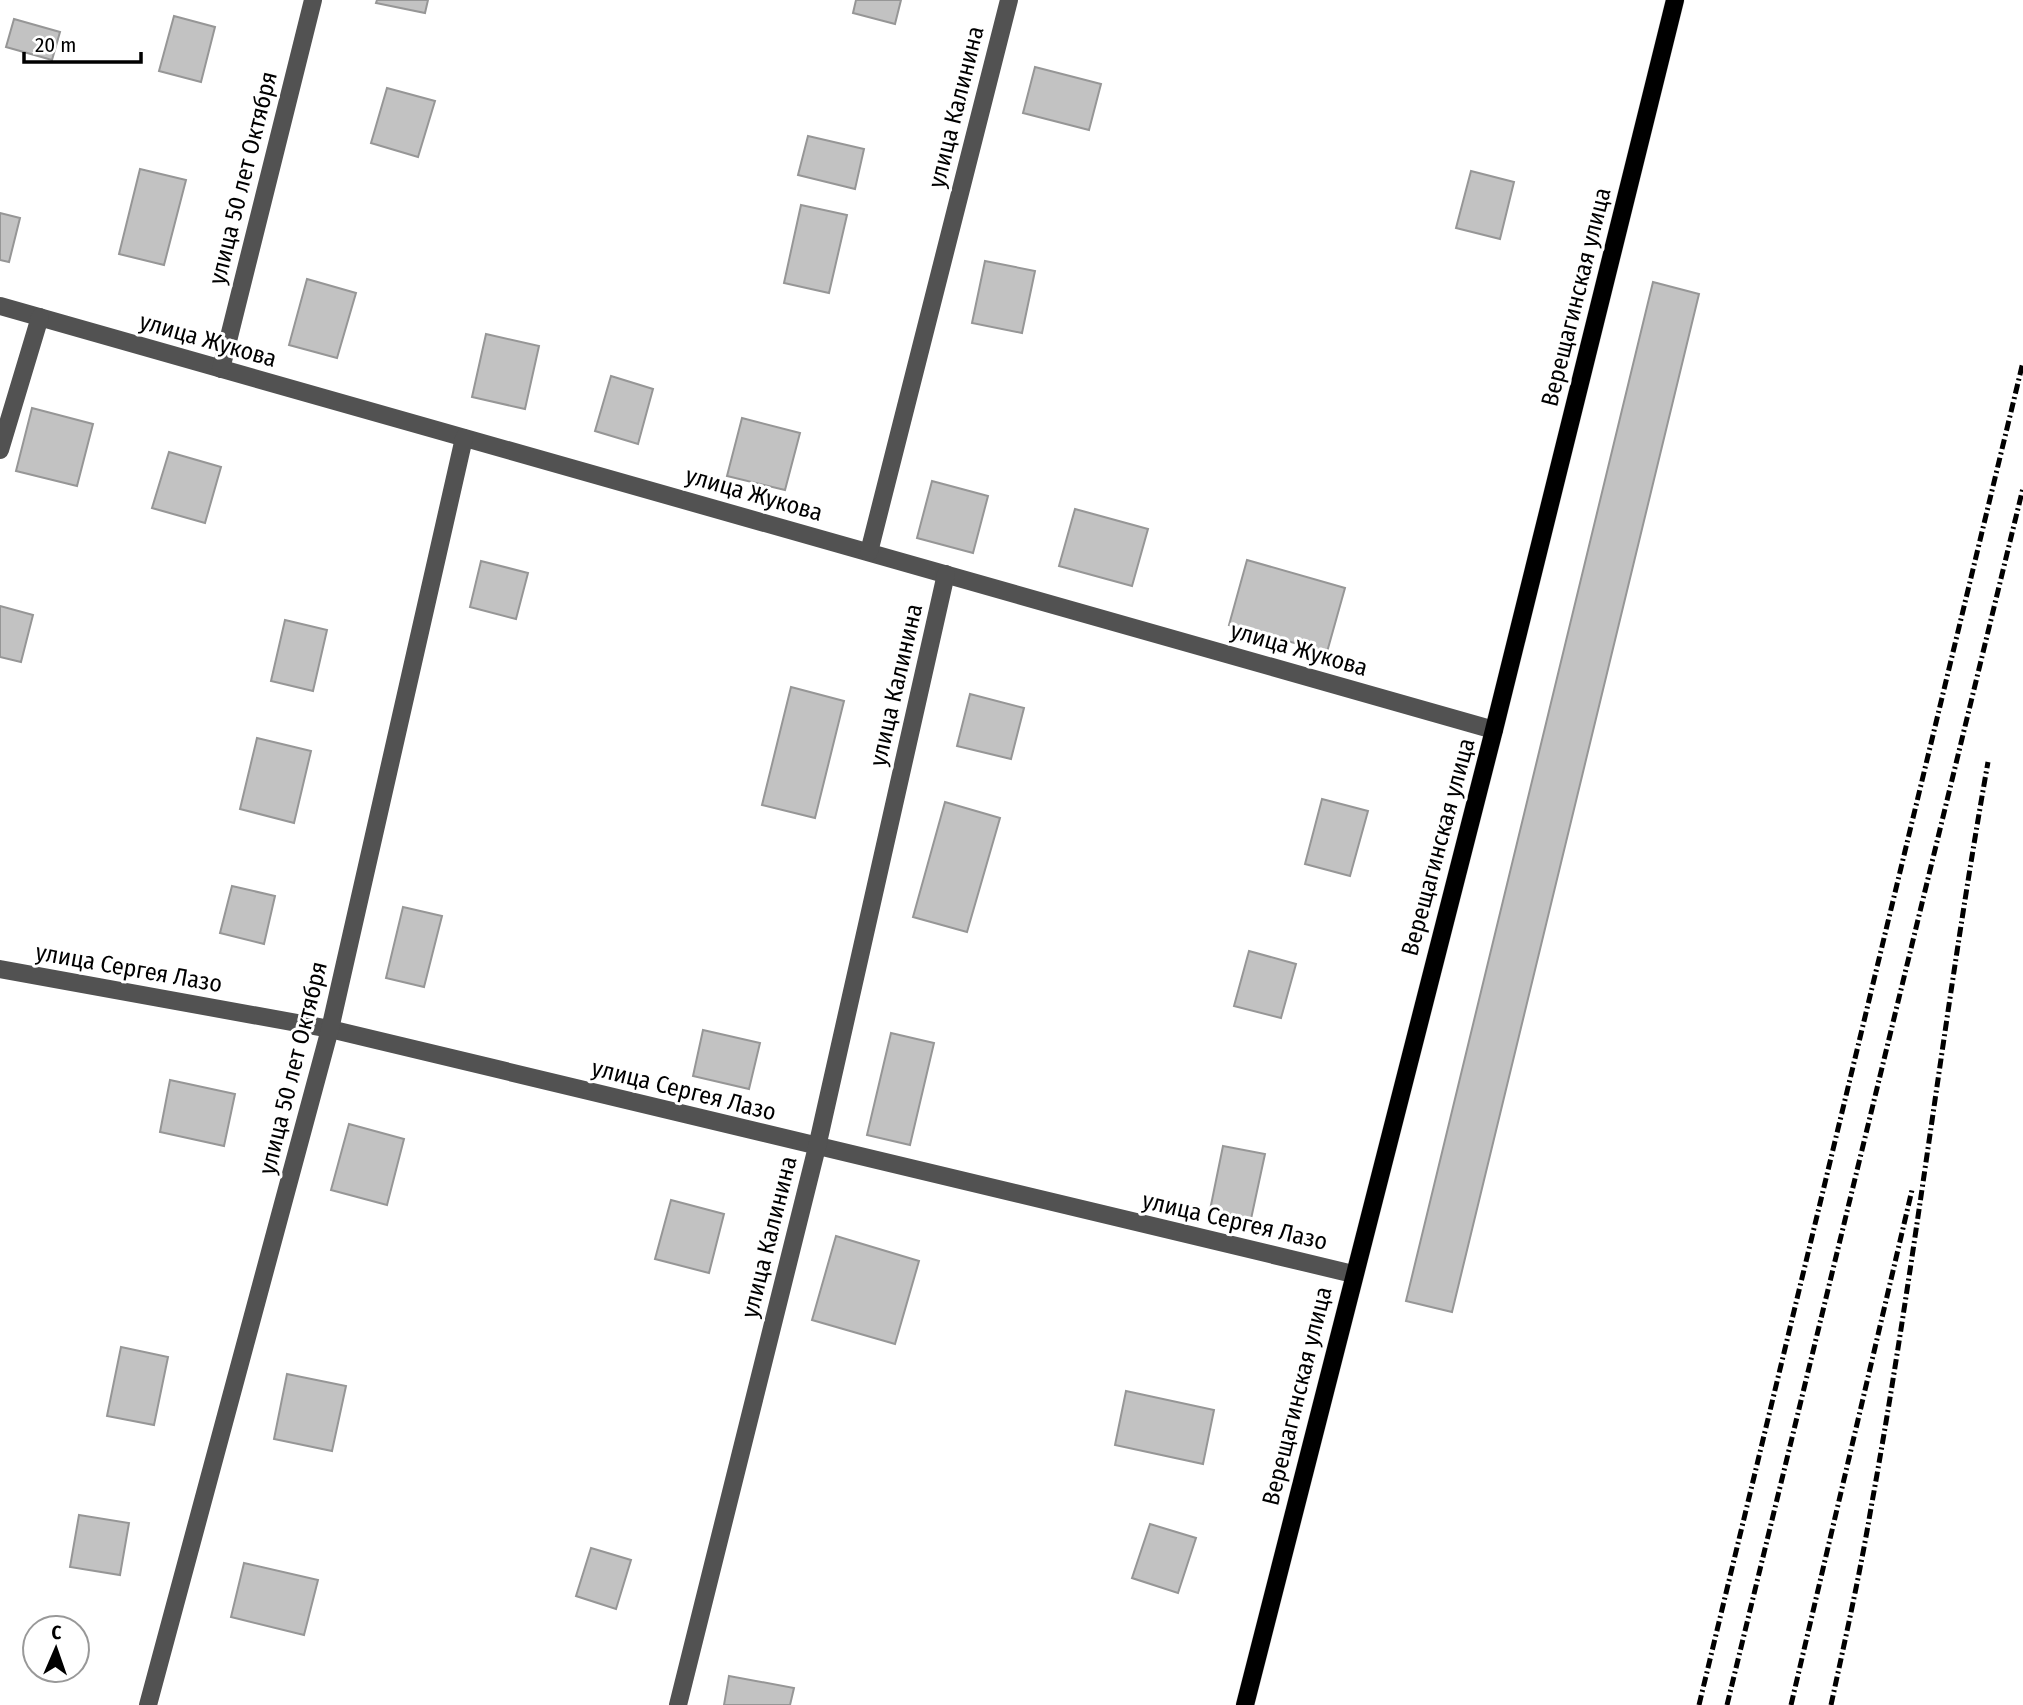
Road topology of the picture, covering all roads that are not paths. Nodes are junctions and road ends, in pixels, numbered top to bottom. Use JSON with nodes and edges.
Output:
{"nodes":[{"id":1,"x":313,"y":0,"type":"edge"},
{"id":2,"x":1009,"y":0,"type":"edge"},
{"id":3,"x":1675,"y":0,"type":"edge"},
{"id":4,"x":0,"y":306,"type":"edge"},
{"id":5,"x":40,"y":317,"type":"junction"},
{"id":6,"x":221,"y":369,"type":"junction"},
{"id":7,"x":464,"y":438,"type":"junction"},
{"id":8,"x":0,"y":450,"type":"edge"},
{"id":9,"x":869,"y":552,"type":"junction"},
{"id":10,"x":946,"y":574,"type":"junction"},
{"id":11,"x":1494,"y":730,"type":"junction"},
{"id":12,"x":0,"y":969,"type":"edge"},
{"id":13,"x":330,"y":1029,"type":"junction"},
{"id":14,"x":817,"y":1147,"type":"junction"},
{"id":15,"x":1353,"y":1274,"type":"junction"},
{"id":16,"x":148,"y":1705,"type":"edge"},
{"id":17,"x":678,"y":1705,"type":"edge"},
{"id":18,"x":1245,"y":1705,"type":"edge"}],
"edges":[{"from":1,"to":6,"type":"street","name":"улица 50 лет Октября"},
{"from":2,"to":9,"type":"street","name":"улица Калинина"},
{"from":3,"to":11,"type":"main road","name":"Верещагинская улица"},
{"from":4,"to":5,"type":"street","name":"улица Жукова"},
{"from":5,"to":6,"type":"street","name":"улица Жукова"},
{"from":5,"to":8,"type":"street"},
{"from":6,"to":7,"type":"street","name":"улица Жукова"},
{"from":7,"to":9,"type":"street","name":"улица Жукова"},
{"from":7,"to":13,"type":"street","name":"улица 50 лет Октября"},
{"from":9,"to":10,"type":"street","name":"улица Жукова"},
{"from":10,"to":11,"type":"street","name":"улица Жукова"},
{"from":10,"to":14,"type":"street","name":"улица Калинина"},
{"from":11,"to":15,"type":"main road","name":"Верещагинская улица"},
{"from":12,"to":13,"type":"street","name":"улица Сергея Лазо"},
{"from":13,"to":14,"type":"street","name":"улица Сергея Лазо"},
{"from":13,"to":16,"type":"street","name":"улица 50 лет Октября"},
{"from":14,"to":15,"type":"street","name":"улица Сергея Лазо"},
{"from":14,"to":17,"type":"street","name":"улица Калинина"},
{"from":15,"to":18,"type":"main road","name":"Верещагинская улица"}]}
